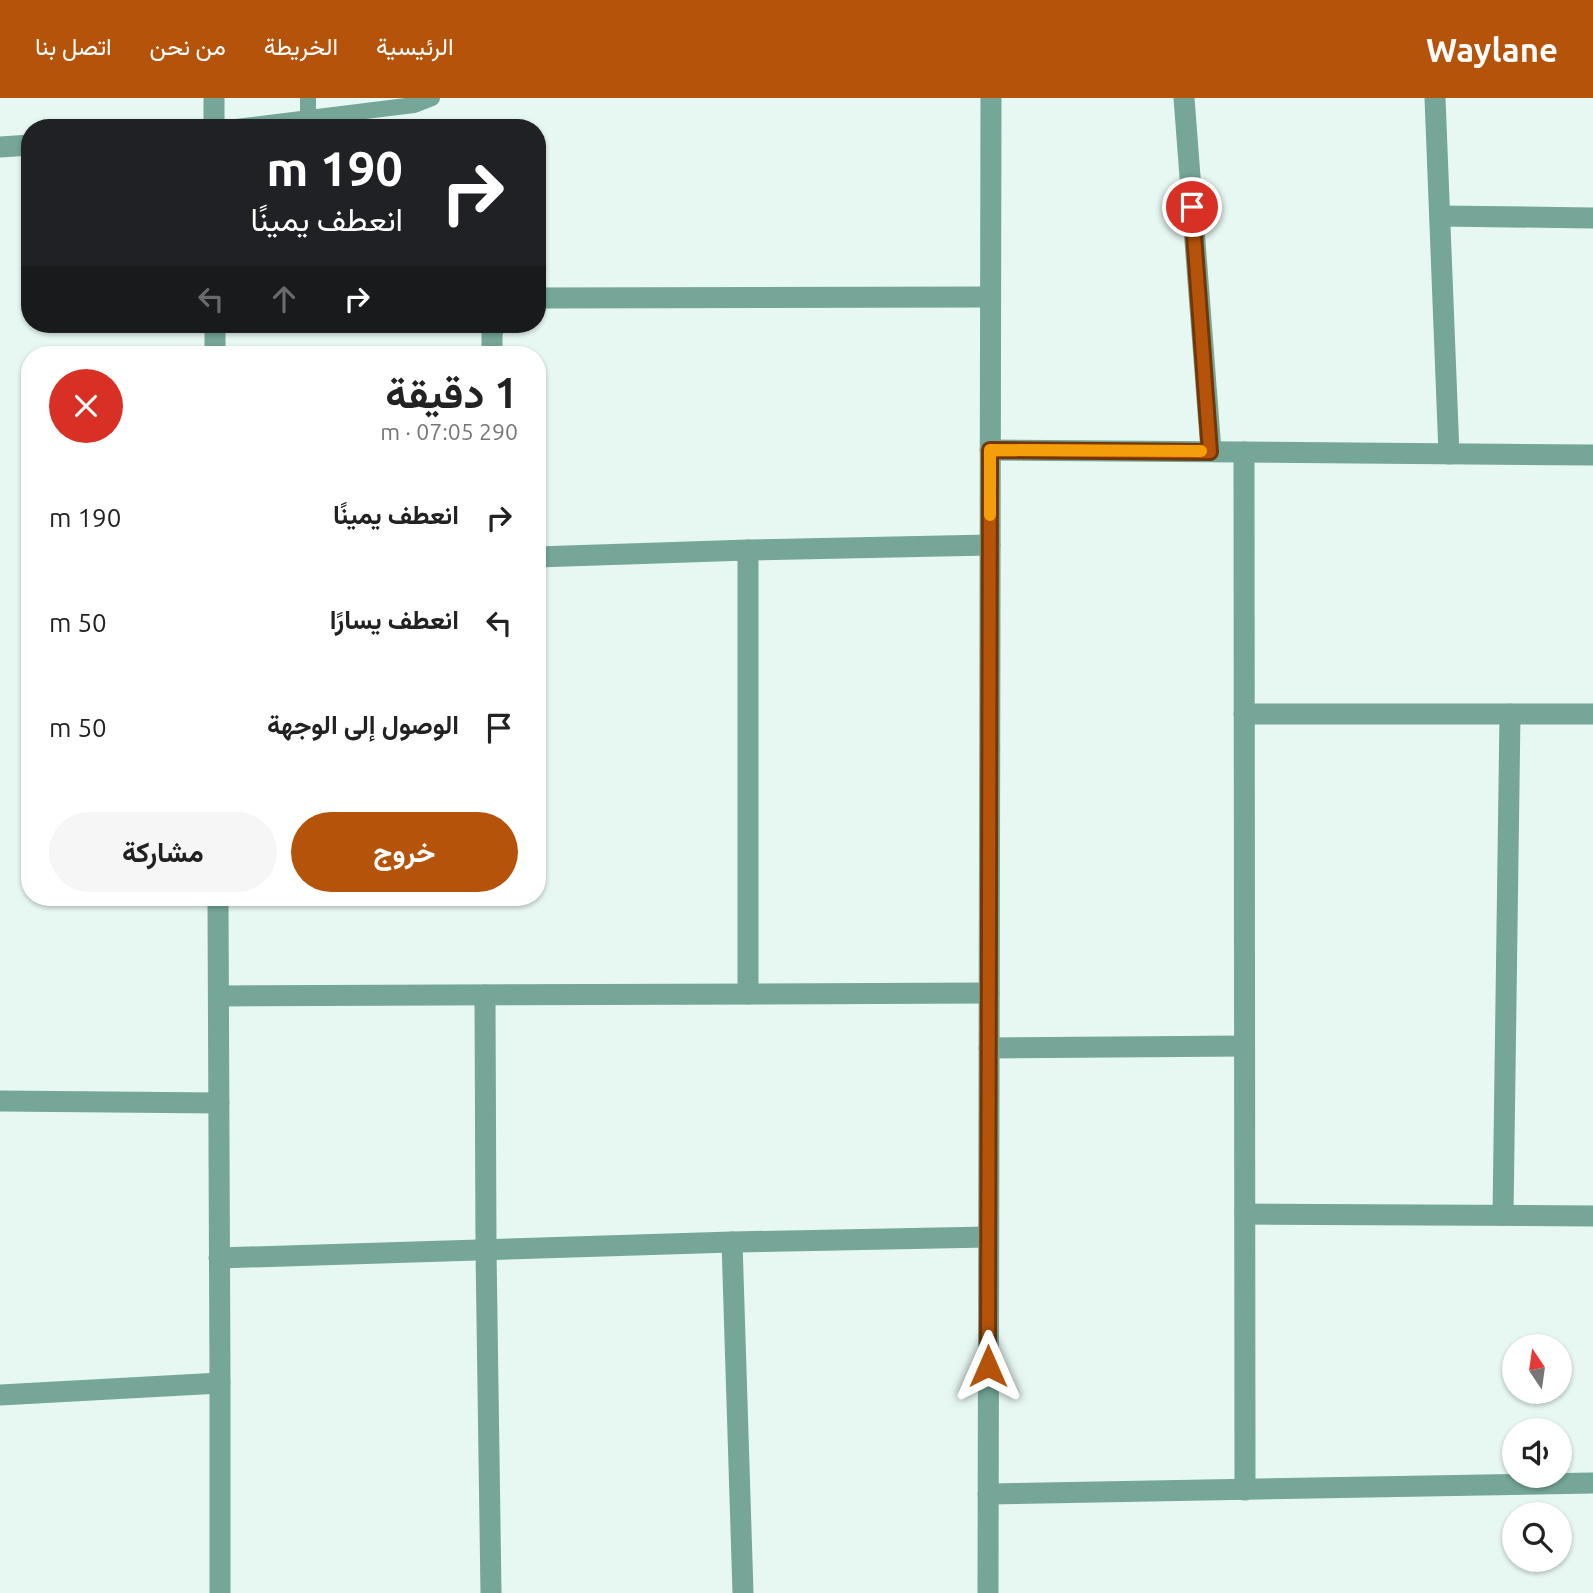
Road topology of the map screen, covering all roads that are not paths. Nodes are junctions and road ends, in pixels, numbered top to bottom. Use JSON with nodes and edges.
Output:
{"nodes":[{"id":1,"x":214,"y":98,"type":"edge"},
{"id":2,"x":308,"y":98,"type":"edge"},
{"id":3,"x":432,"y":98,"type":"edge"},
{"id":4,"x":990,"y":98,"type":"edge"},
{"id":5,"x":1184,"y":98,"type":"edge"},
{"id":6,"x":1435,"y":98,"type":"edge"},
{"id":7,"x":414,"y":101,"type":"edge"},
{"id":8,"x":344,"y":106,"type":"edge"},
{"id":9,"x":308,"y":118,"type":"junction"},
{"id":10,"x":214,"y":119,"type":"edge"},
{"id":11,"x":300,"y":119,"type":"edge"},
{"id":12,"x":21,"y":146,"type":"edge"},
{"id":13,"x":0,"y":147,"type":"edge"},
{"id":14,"x":1440,"y":216,"type":"junction"},
{"id":15,"x":1593,"y":218,"type":"edge"},
{"id":16,"x":990,"y":297,"type":"junction"},
{"id":17,"x":546,"y":298,"type":"edge"},
{"id":18,"x":990,"y":450,"type":"junction"},
{"id":19,"x":1210,"y":452,"type":"junction"},
{"id":20,"x":1244,"y":452,"type":"junction"},
{"id":21,"x":1449,"y":454,"type":"junction"},
{"id":22,"x":1593,"y":455,"type":"edge"},
{"id":23,"x":990,"y":545,"type":"junction"},
{"id":24,"x":748,"y":550,"type":"junction"},
{"id":25,"x":546,"y":557,"type":"edge"},
{"id":26,"x":1593,"y":713,"type":"edge"},
{"id":27,"x":1244,"y":714,"type":"junction"},
{"id":28,"x":1510,"y":714,"type":"junction"},
{"id":29,"x":218,"y":906,"type":"edge"},
{"id":30,"x":989,"y":993,"type":"junction"},
{"id":31,"x":748,"y":994,"type":"junction"},
{"id":32,"x":485,"y":995,"type":"junction"},
{"id":33,"x":219,"y":996,"type":"junction"},
{"id":34,"x":1244,"y":1046,"type":"junction"},
{"id":35,"x":989,"y":1048,"type":"junction"},
{"id":36,"x":0,"y":1101,"type":"edge"},
{"id":37,"x":219,"y":1103,"type":"junction"},
{"id":38,"x":1245,"y":1214,"type":"junction"},
{"id":39,"x":1503,"y":1215,"type":"junction"},
{"id":40,"x":1593,"y":1216,"type":"edge"},
{"id":41,"x":988,"y":1237,"type":"junction"},
{"id":42,"x":732,"y":1242,"type":"junction"},
{"id":43,"x":486,"y":1251,"type":"junction"},
{"id":44,"x":219,"y":1258,"type":"junction"},
{"id":45,"x":220,"y":1383,"type":"junction"},
{"id":46,"x":0,"y":1395,"type":"edge"},
{"id":47,"x":1593,"y":1483,"type":"edge"},
{"id":48,"x":1245,"y":1490,"type":"junction"},
{"id":49,"x":988,"y":1494,"type":"junction"},
{"id":50,"x":220,"y":1593,"type":"edge"},
{"id":51,"x":491,"y":1593,"type":"edge"},
{"id":52,"x":743,"y":1593,"type":"edge"},
{"id":53,"x":988,"y":1593,"type":"edge"}],
"edges":[{"from":1,"to":10,"type":"street"},
{"from":2,"to":9,"type":"lane"},
{"from":3,"to":7,"type":"lane"},
{"from":4,"to":16,"type":"street"},
{"from":5,"to":19,"type":"street"},
{"from":6,"to":14,"type":"street"},
{"from":7,"to":8,"type":"lane"},
{"from":8,"to":9,"type":"lane"},
{"from":9,"to":11,"type":"lane"},
{"from":12,"to":13,"type":"street"},
{"from":14,"to":15,"type":"street"},
{"from":14,"to":21,"type":"street"},
{"from":16,"to":17,"type":"street"},
{"from":16,"to":18,"type":"street"},
{"from":18,"to":19,"type":"street"},
{"from":18,"to":23,"type":"street"},
{"from":19,"to":20,"type":"street"},
{"from":20,"to":21,"type":"street"},
{"from":20,"to":27,"type":"street"},
{"from":21,"to":22,"type":"street"},
{"from":23,"to":24,"type":"street"},
{"from":23,"to":30,"type":"street"},
{"from":24,"to":25,"type":"street"},
{"from":24,"to":31,"type":"street"},
{"from":26,"to":28,"type":"street"},
{"from":27,"to":28,"type":"street"},
{"from":27,"to":34,"type":"street"},
{"from":28,"to":39,"type":"street"},
{"from":29,"to":33,"type":"street"},
{"from":30,"to":31,"type":"street"},
{"from":30,"to":35,"type":"street"},
{"from":31,"to":32,"type":"street"},
{"from":32,"to":33,"type":"street"},
{"from":32,"to":43,"type":"street"},
{"from":33,"to":37,"type":"street"},
{"from":34,"to":35,"type":"street"},
{"from":34,"to":38,"type":"street"},
{"from":35,"to":41,"type":"street"},
{"from":36,"to":37,"type":"street"},
{"from":37,"to":44,"type":"street"},
{"from":38,"to":39,"type":"street"},
{"from":38,"to":48,"type":"street"},
{"from":39,"to":40,"type":"street"},
{"from":41,"to":42,"type":"street"},
{"from":41,"to":49,"type":"street"},
{"from":42,"to":43,"type":"street"},
{"from":42,"to":52,"type":"street"},
{"from":43,"to":44,"type":"street"},
{"from":43,"to":51,"type":"street"},
{"from":44,"to":45,"type":"street"},
{"from":45,"to":46,"type":"street"},
{"from":45,"to":50,"type":"street"},
{"from":47,"to":48,"type":"street"},
{"from":48,"to":49,"type":"street"},
{"from":49,"to":53,"type":"street"}]}
